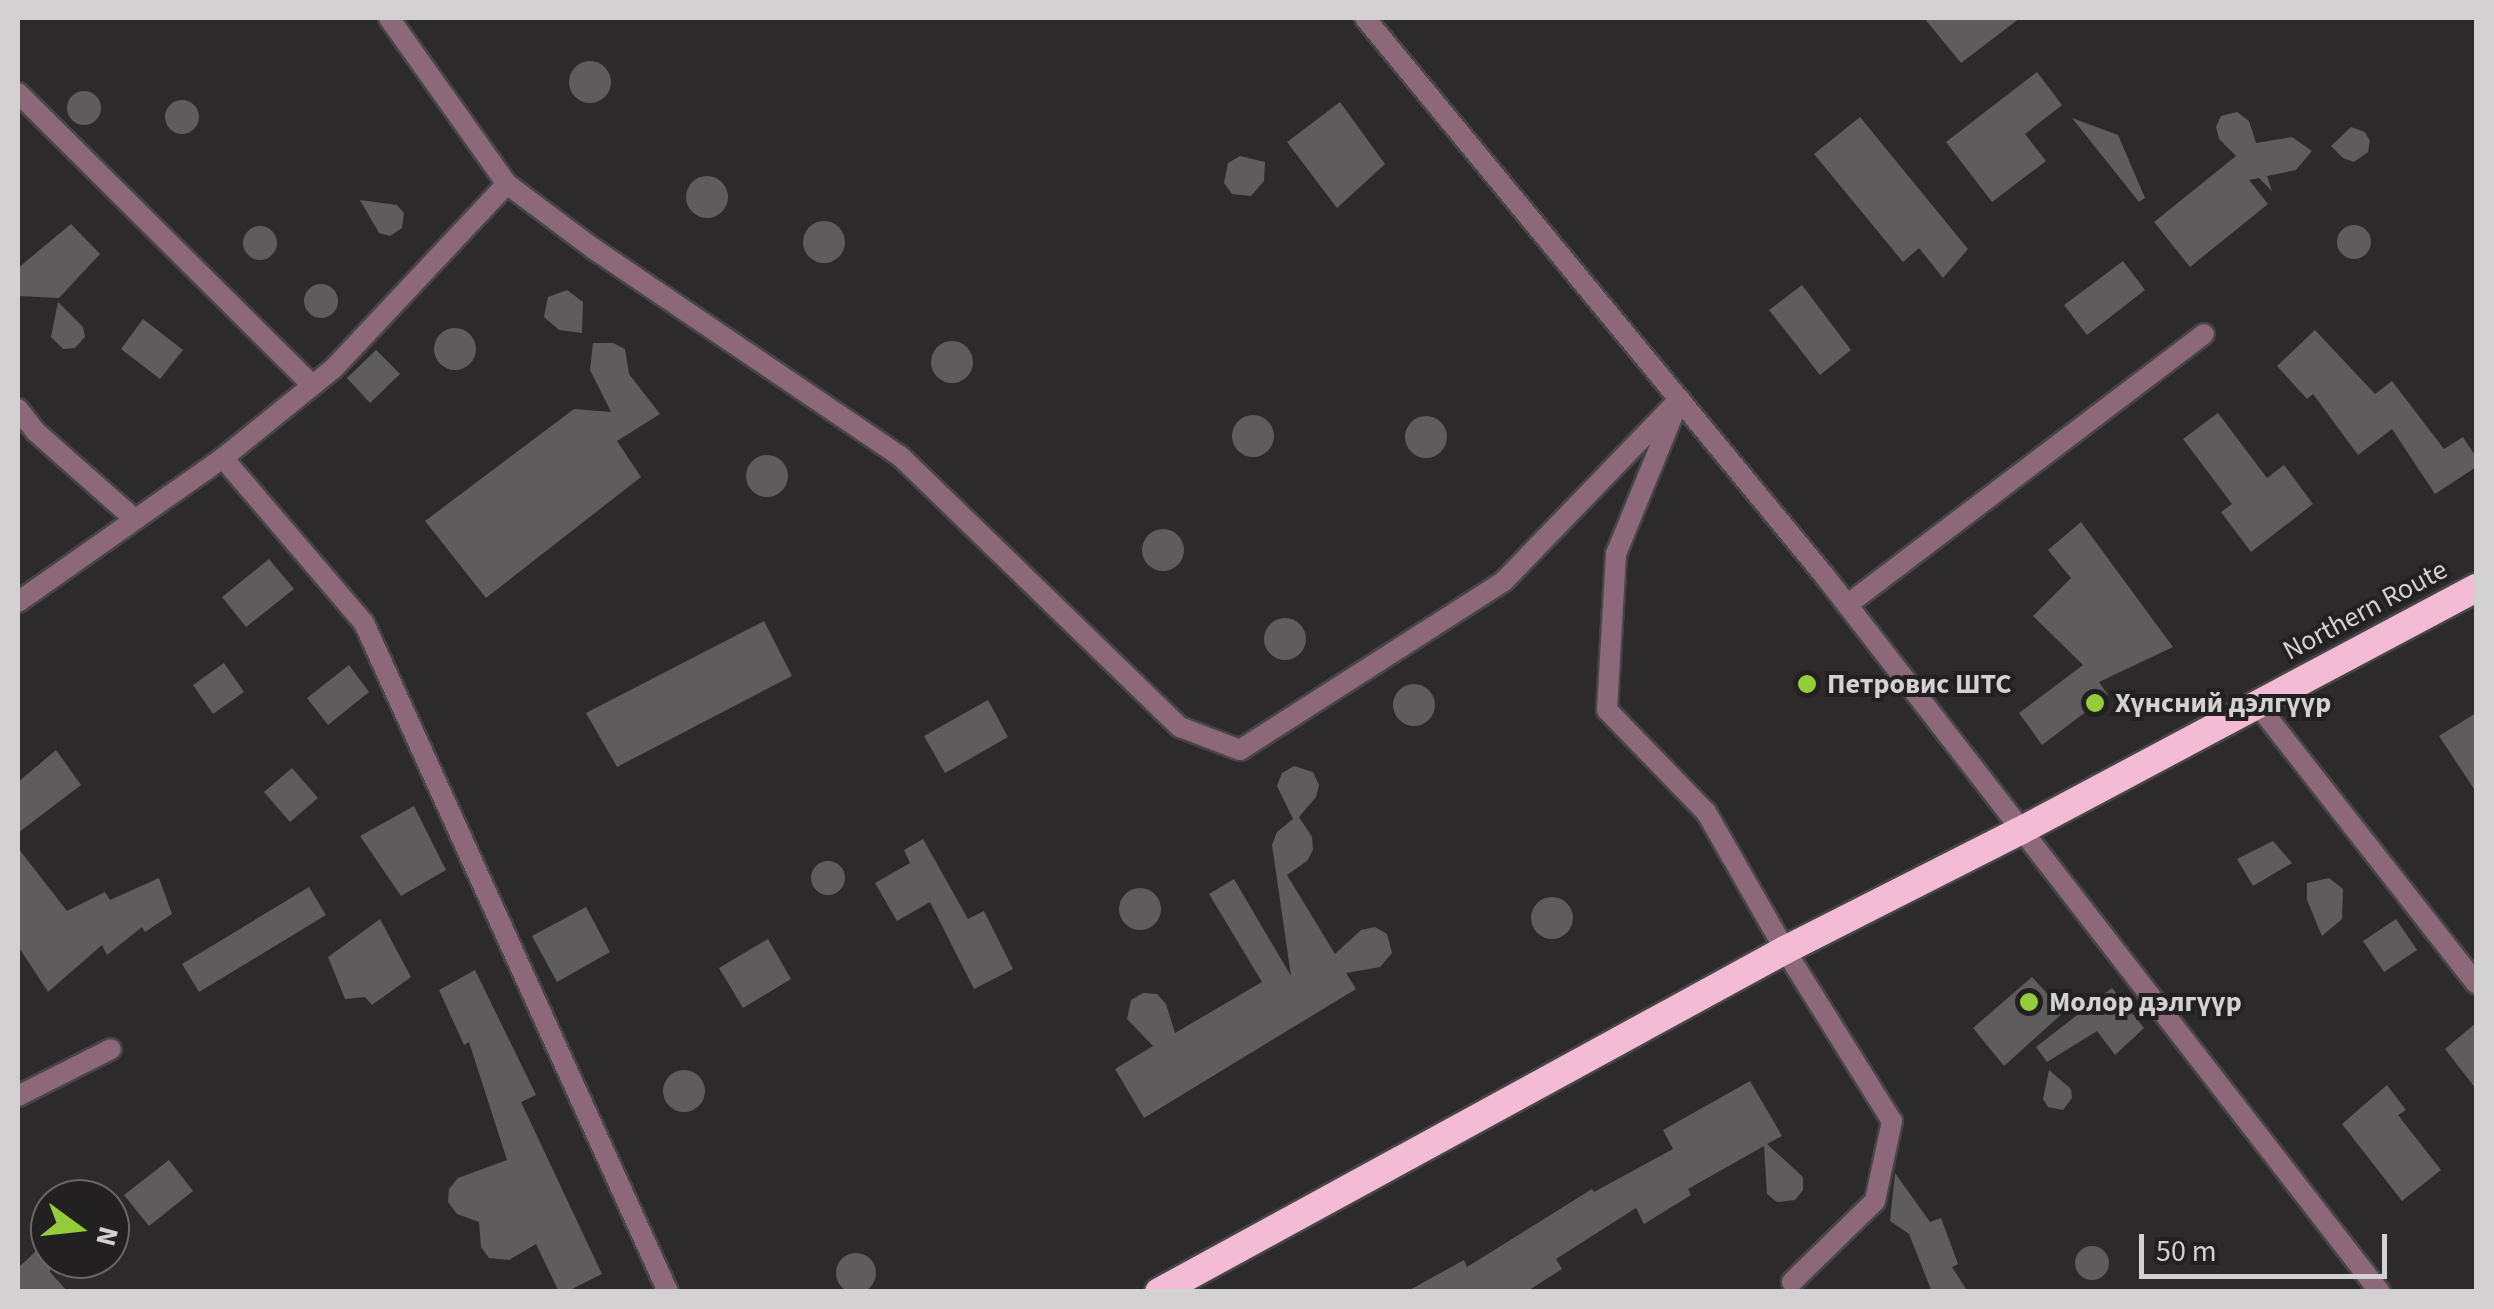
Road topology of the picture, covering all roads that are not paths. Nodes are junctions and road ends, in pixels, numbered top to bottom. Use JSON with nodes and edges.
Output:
{"nodes":[{"id":1,"x":1365,"y":18,"type":"edge"},
{"id":2,"x":400,"y":22,"type":"edge"},
{"id":3,"x":18,"y":94,"type":"edge"},
{"id":4,"x":506,"y":184,"type":"junction"},
{"id":5,"x":2204,"y":334,"type":"dead end"},
{"id":6,"x":312,"y":385,"type":"junction"},
{"id":7,"x":1680,"y":399,"type":"junction"},
{"id":8,"x":18,"y":409,"type":"edge"},
{"id":9,"x":223,"y":458,"type":"junction"},
{"id":10,"x":132,"y":518,"type":"junction"},
{"id":11,"x":2476,"y":588,"type":"edge"},
{"id":12,"x":18,"y":602,"type":"edge"},
{"id":13,"x":1848,"y":606,"type":"junction"},
{"id":14,"x":2257,"y":704,"type":"junction"},
{"id":15,"x":2020,"y":831,"type":"junction"},
{"id":16,"x":1785,"y":950,"type":"junction"},
{"id":17,"x":2476,"y":983,"type":"edge"},
{"id":18,"x":111,"y":1049,"type":"dead end"},
{"id":19,"x":18,"y":1096,"type":"edge"},
{"id":20,"x":1789,"y":1288,"type":"edge"},
{"id":21,"x":668,"y":1292,"type":"edge"},
{"id":22,"x":1160,"y":1292,"type":"edge"},
{"id":23,"x":2380,"y":1292,"type":"edge"}],
"edges":[{"from":1,"to":7,"type":"street"},
{"from":2,"to":4,"type":"street"},
{"from":3,"to":6,"type":"street"},
{"from":4,"to":6,"type":"street"},
{"from":4,"to":7,"type":"street"},
{"from":5,"to":13,"type":"street"},
{"from":6,"to":9,"type":"street"},
{"from":7,"to":13,"type":"street"},
{"from":7,"to":16,"type":"street"},
{"from":8,"to":10,"type":"street"},
{"from":9,"to":10,"type":"street"},
{"from":9,"to":21,"type":"street"},
{"from":10,"to":12,"type":"street"},
{"from":11,"to":14,"type":"highway","name":"Northern Route"},
{"from":13,"to":15,"type":"street"},
{"from":14,"to":15,"type":"highway","name":"Northern Route"},
{"from":14,"to":17,"type":"street"},
{"from":15,"to":16,"type":"highway","name":"Northern Route"},
{"from":15,"to":23,"type":"street"},
{"from":16,"to":20,"type":"street"},
{"from":16,"to":22,"type":"highway","name":"Northern Route"},
{"from":18,"to":19,"type":"street"}]}
